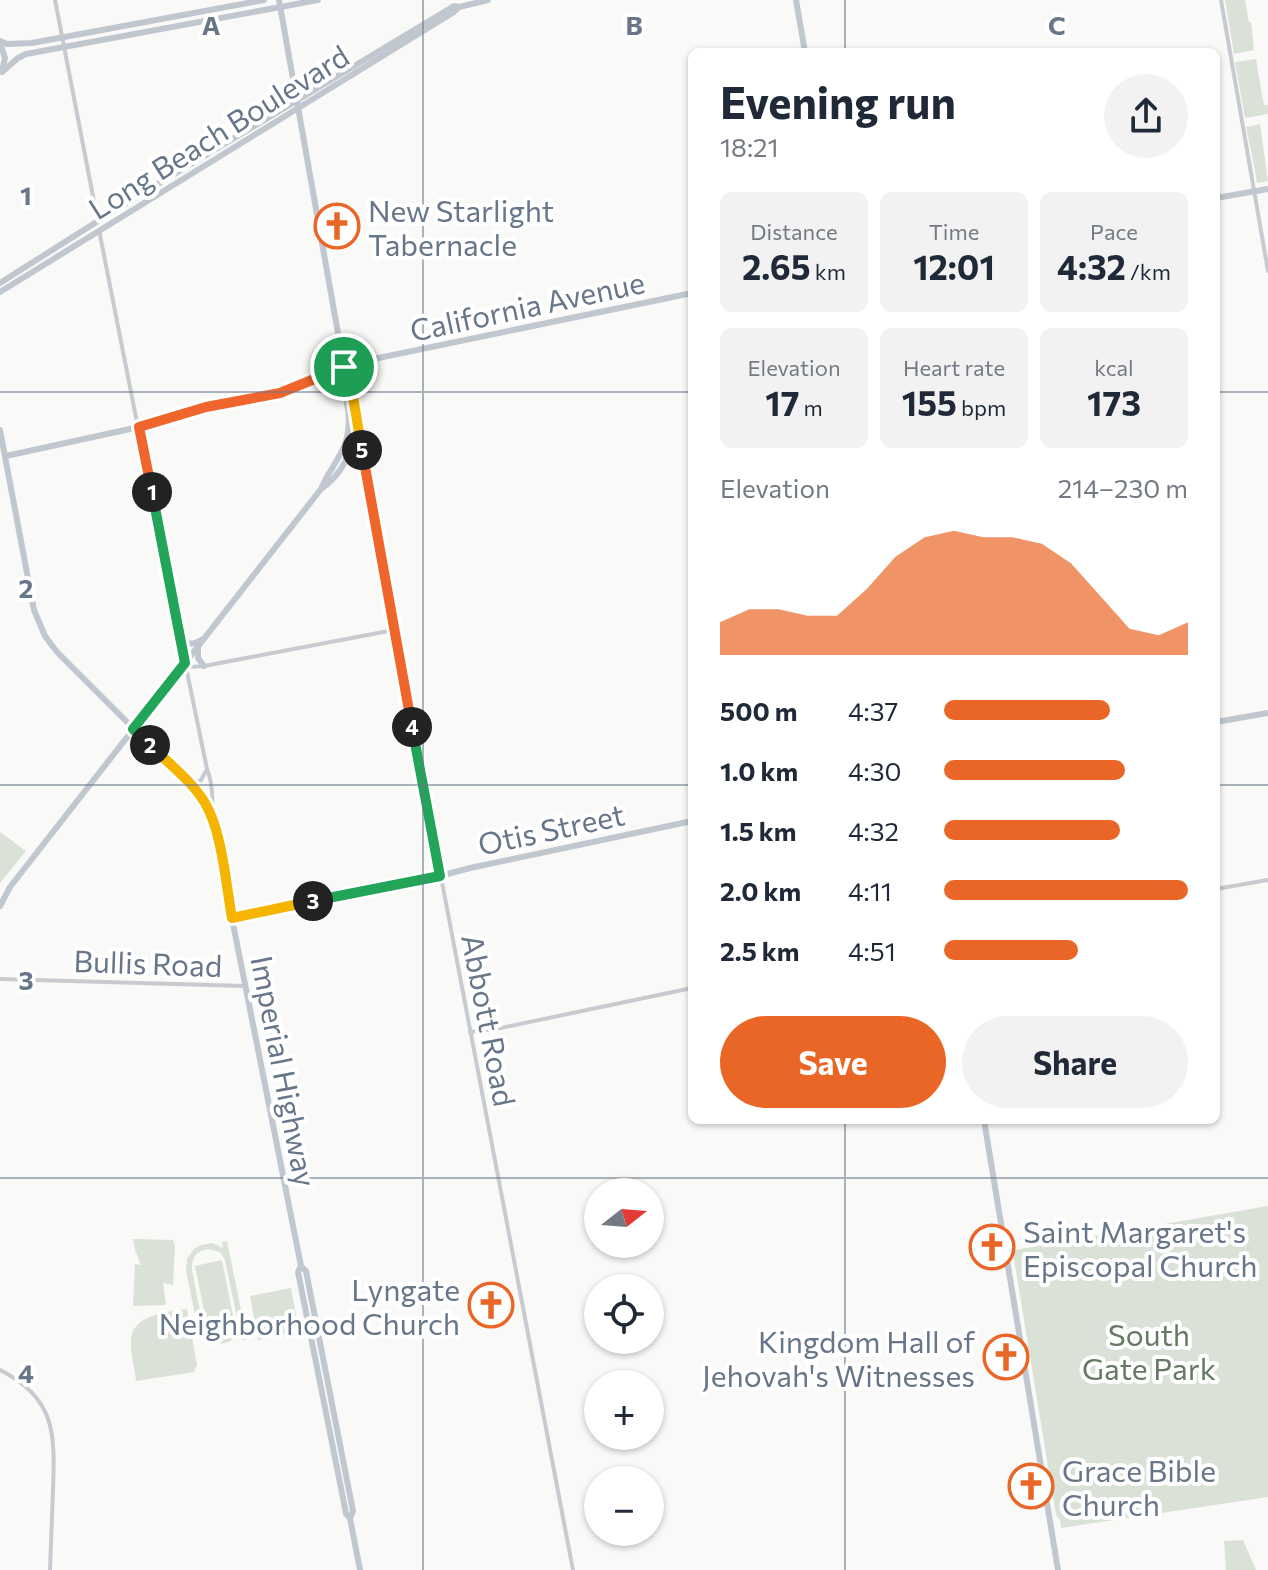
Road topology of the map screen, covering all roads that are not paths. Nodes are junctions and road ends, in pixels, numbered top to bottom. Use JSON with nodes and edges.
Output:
{"nodes":[{"id":1,"x":55,"y":0,"type":"edge"},
{"id":2,"x":264,"y":0,"type":"edge"},
{"id":3,"x":318,"y":0,"type":"edge"},
{"id":4,"x":470,"y":0,"type":"edge"},
{"id":5,"x":488,"y":0,"type":"edge"},
{"id":6,"x":796,"y":0,"type":"edge"},
{"id":7,"x":1221,"y":0,"type":"edge"},
{"id":8,"x":280,"y":3,"type":"edge"},
{"id":9,"x":458,"y":3,"type":"edge"},
{"id":10,"x":162,"y":20,"type":"junction"},
{"id":11,"x":163,"y":28,"type":"junction"},
{"id":12,"x":62,"y":37,"type":"junction"},
{"id":13,"x":0,"y":42,"type":"edge"},
{"id":14,"x":64,"y":46,"type":"junction"},
{"id":15,"x":804,"y":48,"type":"edge"},
{"id":16,"x":1,"y":73,"type":"edge"},
{"id":17,"x":298,"y":104,"type":"junction"},
{"id":18,"x":168,"y":178,"type":"junction"},
{"id":19,"x":1268,"y":189,"type":"edge"},
{"id":20,"x":1254,"y":191,"type":"junction"},
{"id":21,"x":155,"y":195,"type":"junction"},
{"id":22,"x":136,"y":197,"type":"junction"},
{"id":23,"x":1220,"y":197,"type":"edge"},
{"id":24,"x":123,"y":216,"type":"junction"},
{"id":25,"x":98,"y":222,"type":"junction"},
{"id":26,"x":99,"y":231,"type":"junction"},
{"id":27,"x":1268,"y":271,"type":"edge"},
{"id":28,"x":0,"y":283,"type":"edge"},
{"id":29,"x":0,"y":292,"type":"edge"},
{"id":30,"x":688,"y":294,"type":"edge"},
{"id":31,"x":344,"y":367,"type":"junction"},
{"id":32,"x":357,"y":422,"type":"junction"},
{"id":33,"x":139,"y":427,"type":"junction"},
{"id":34,"x":0,"y":430,"type":"edge"},
{"id":35,"x":350,"y":440,"type":"junction"},
{"id":36,"x":3,"y":456,"type":"edge"},
{"id":37,"x":346,"y":460,"type":"junction"},
{"id":38,"x":361,"y":460,"type":"junction"},
{"id":39,"x":366,"y":479,"type":"junction"},
{"id":40,"x":321,"y":489,"type":"junction"},
{"id":41,"x":178,"y":627,"type":"junction"},
{"id":42,"x":394,"y":630,"type":"junction"},
{"id":43,"x":206,"y":637,"type":"junction"},
{"id":44,"x":198,"y":646,"type":"junction"},
{"id":45,"x":185,"y":663,"type":"junction"},
{"id":46,"x":204,"y":666,"type":"junction"},
{"id":47,"x":1268,"y":713,"type":"edge"},
{"id":48,"x":1220,"y":721,"type":"edge"},
{"id":49,"x":133,"y":729,"type":"junction"},
{"id":50,"x":207,"y":769,"type":"junction"},
{"id":51,"x":191,"y":786,"type":"junction"},
{"id":52,"x":212,"y":818,"type":"junction"},
{"id":53,"x":688,"y":822,"type":"edge"},
{"id":54,"x":440,"y":876,"type":"junction"},
{"id":55,"x":1268,"y":880,"type":"edge"},
{"id":56,"x":1220,"y":888,"type":"edge"},
{"id":57,"x":0,"y":906,"type":"edge"},
{"id":58,"x":232,"y":918,"type":"junction"},
{"id":59,"x":0,"y":979,"type":"edge"},
{"id":60,"x":246,"y":986,"type":"junction"},
{"id":61,"x":688,"y":989,"type":"edge"},
{"id":62,"x":470,"y":1032,"type":"junction"},
{"id":63,"x":985,"y":1124,"type":"edge"},
{"id":64,"x":0,"y":1370,"type":"edge"},
{"id":65,"x":50,"y":1570,"type":"edge"},
{"id":66,"x":360,"y":1570,"type":"edge"},
{"id":67,"x":573,"y":1570,"type":"edge"},
{"id":68,"x":1058,"y":1570,"type":"edge"}],
"edges":[{"from":1,"to":12,"type":"street"},
{"from":2,"to":10,"type":"main road"},
{"from":3,"to":8,"type":"main road"},
{"from":4,"to":9,"type":"main road","name":"Long Beach Boulevard"},
{"from":5,"to":9,"type":"main road"},
{"from":6,"to":15,"type":"main road"},
{"from":7,"to":20,"type":"street"},
{"from":8,"to":11,"type":"main road"},
{"from":8,"to":17,"type":"main road"},
{"from":9,"to":17,"type":"main road","name":"Long Beach Boulevard"},
{"from":10,"to":11,"type":"main road"},
{"from":10,"to":12,"type":"main road"},
{"from":11,"to":14,"type":"main road"},
{"from":12,"to":13,"type":"main road"},
{"from":12,"to":14,"type":"street"},
{"from":13,"to":16,"type":"main road"},
{"from":14,"to":16,"type":"main road"},
{"from":14,"to":25,"type":"street"},
{"from":17,"to":18,"type":"main road","name":"Long Beach Boulevard"},
{"from":17,"to":21,"type":"main road","name":"Long Beach Boulevard"},
{"from":17,"to":31,"type":"main road"},
{"from":18,"to":21,"type":"main road"},
{"from":18,"to":22,"type":"main road","name":"Long Beach Boulevard"},
{"from":19,"to":20,"type":"main road"},
{"from":20,"to":23,"type":"main road"},
{"from":20,"to":27,"type":"street"},
{"from":21,"to":24,"type":"main road","name":"Long Beach Boulevard"},
{"from":22,"to":24,"type":"main road"},
{"from":22,"to":25,"type":"main road","name":"Long Beach Boulevard"},
{"from":24,"to":26,"type":"main road","name":"Long Beach Boulevard"},
{"from":25,"to":26,"type":"street"},
{"from":25,"to":28,"type":"main road","name":"Long Beach Boulevard"},
{"from":26,"to":29,"type":"main road","name":"Long Beach Boulevard"},
{"from":26,"to":33,"type":"street"},
{"from":30,"to":31,"type":"main road","name":"California Avenue"},
{"from":31,"to":32,"type":"main road"},
{"from":31,"to":33,"type":"main road","name":"California Avenue"},
{"from":31,"to":35,"type":"main road"},
{"from":32,"to":35,"type":"main road"},
{"from":32,"to":39,"type":"street","name":"Abbott Road"},
{"from":33,"to":36,"type":"main road","name":"California Avenue"},
{"from":33,"to":41,"type":"street"},
{"from":34,"to":36,"type":"main road","name":"Imperial Highway"},
{"from":35,"to":37,"type":"main road"},
{"from":35,"to":38,"type":"street","name":"Abbott Road"},
{"from":35,"to":40,"type":"main road"},
{"from":36,"to":49,"type":"main road","name":"Imperial Highway"},
{"from":37,"to":38,"type":"main road"},
{"from":37,"to":40,"type":"main road"},
{"from":38,"to":39,"type":"street","name":"Abbott Road"},
{"from":39,"to":42,"type":"street","name":"Abbott Road"},
{"from":40,"to":43,"type":"main road"},
{"from":41,"to":43,"type":"main road"},
{"from":41,"to":45,"type":"street"},
{"from":42,"to":46,"type":"street"},
{"from":42,"to":54,"type":"street","name":"Abbott Road"},
{"from":43,"to":44,"type":"main road"},
{"from":44,"to":45,"type":"main road"},
{"from":44,"to":46,"type":"main road"},
{"from":45,"to":46,"type":"street"},
{"from":45,"to":49,"type":"main road"},
{"from":45,"to":50,"type":"street"},
{"from":47,"to":48,"type":"main road"},
{"from":49,"to":51,"type":"main road","name":"Imperial Highway"},
{"from":49,"to":57,"type":"main road"},
{"from":50,"to":51,"type":"street"},
{"from":50,"to":52,"type":"street"},
{"from":51,"to":52,"type":"main road","name":"Imperial Highway"},
{"from":52,"to":58,"type":"main road","name":"Imperial Highway"},
{"from":53,"to":54,"type":"main road","name":"Otis Street"},
{"from":54,"to":58,"type":"main road","name":"Otis Street"},
{"from":54,"to":62,"type":"street","name":"Abbott Road"},
{"from":55,"to":56,"type":"street"},
{"from":58,"to":60,"type":"main road","name":"Imperial Highway"},
{"from":59,"to":60,"type":"street","name":"Bullis Road"},
{"from":60,"to":66,"type":"main road","name":"Imperial Highway"},
{"from":61,"to":62,"type":"street"},
{"from":62,"to":67,"type":"street","name":"Abbott Road"},
{"from":63,"to":68,"type":"main road"},
{"from":64,"to":65,"type":"street"}]}
